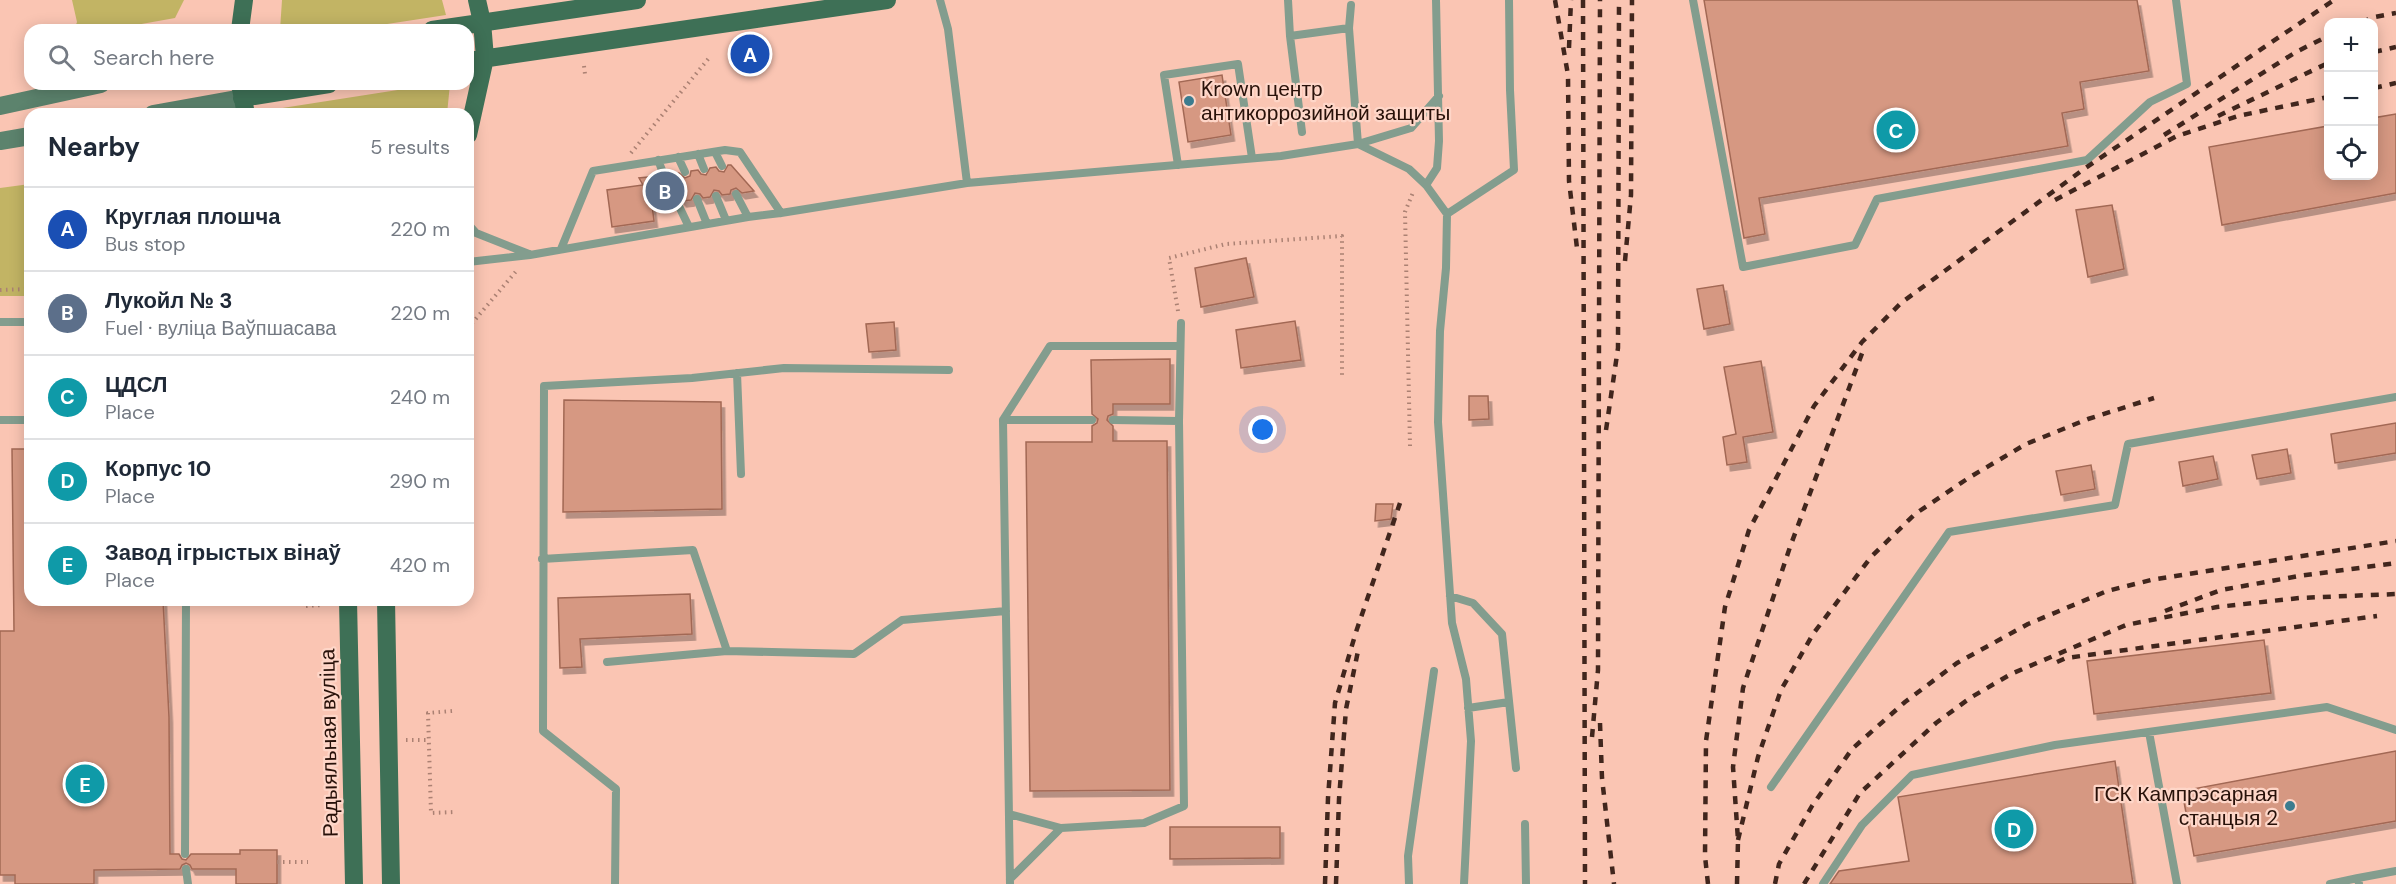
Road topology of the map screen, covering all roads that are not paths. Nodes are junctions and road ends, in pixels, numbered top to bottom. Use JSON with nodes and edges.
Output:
{"nodes":[{"id":1,"x":244,"y":0,"type":"edge"},
{"id":2,"x":477,"y":0,"type":"edge"},
{"id":3,"x":637,"y":0,"type":"edge"},
{"id":4,"x":887,"y":0,"type":"edge"},
{"id":5,"x":940,"y":0,"type":"edge"},
{"id":6,"x":1288,"y":0,"type":"edge"},
{"id":7,"x":1436,"y":0,"type":"edge"},
{"id":8,"x":1509,"y":0,"type":"edge"},
{"id":9,"x":1693,"y":0,"type":"edge"},
{"id":10,"x":2176,"y":0,"type":"edge"},
{"id":11,"x":1351,"y":5,"type":"dead end"},
{"id":12,"x":482,"y":22,"type":"junction"},
{"id":13,"x":241,"y":24,"type":"edge"},
{"id":14,"x":470,"y":24,"type":"edge"},
{"id":15,"x":1349,"y":28,"type":"junction"},
{"id":16,"x":1290,"y":36,"type":"junction"},
{"id":17,"x":477,"y":59,"type":"edge"},
{"id":18,"x":474,"y":84,"type":"edge"},
{"id":19,"x":73,"y":90,"type":"edge"},
{"id":20,"x":295,"y":90,"type":"edge"},
{"id":21,"x":473,"y":90,"type":"edge"},
{"id":22,"x":1438,"y":96,"type":"junction"},
{"id":23,"x":243,"y":99,"type":"edge"},
{"id":24,"x":0,"y":106,"type":"edge"},
{"id":25,"x":189,"y":108,"type":"edge"},
{"id":26,"x":471,"y":108,"type":"edge"},
{"id":27,"x":1302,"y":132,"type":"dead end"},
{"id":28,"x":24,"y":137,"type":"edge"},
{"id":29,"x":0,"y":141,"type":"edge"},
{"id":30,"x":1358,"y":144,"type":"junction"},
{"id":31,"x":715,"y":152,"type":"junction"},
{"id":32,"x":698,"y":154,"type":"junction"},
{"id":33,"x":678,"y":157,"type":"junction"},
{"id":34,"x":1252,"y":158,"type":"junction"},
{"id":35,"x":658,"y":160,"type":"junction"},
{"id":36,"x":1178,"y":165,"type":"junction"},
{"id":37,"x":722,"y":166,"type":"dead end"},
{"id":38,"x":704,"y":169,"type":"dead end"},
{"id":39,"x":685,"y":172,"type":"dead end"},
{"id":40,"x":664,"y":175,"type":"dead end"},
{"id":41,"x":967,"y":183,"type":"junction"},
{"id":42,"x":1426,"y":185,"type":"junction"},
{"id":43,"x":736,"y":194,"type":"dead end"},
{"id":44,"x":716,"y":196,"type":"dead end"},
{"id":45,"x":697,"y":199,"type":"dead end"},
{"id":46,"x":677,"y":202,"type":"dead end"},
{"id":47,"x":781,"y":213,"type":"junction"},
{"id":48,"x":1447,"y":214,"type":"junction"},
{"id":49,"x":748,"y":217,"type":"junction"},
{"id":50,"x":726,"y":220,"type":"junction"},
{"id":51,"x":707,"y":224,"type":"junction"},
{"id":52,"x":689,"y":227,"type":"junction"},
{"id":53,"x":474,"y":231,"type":"edge"},
{"id":54,"x":561,"y":249,"type":"junction"},
{"id":55,"x":530,"y":255,"type":"junction"},
{"id":56,"x":474,"y":261,"type":"edge"},
{"id":57,"x":0,"y":322,"type":"edge"},
{"id":58,"x":24,"y":322,"type":"edge"},
{"id":59,"x":1181,"y":323,"type":"road end"},
{"id":60,"x":1180,"y":346,"type":"junction"},
{"id":61,"x":949,"y":370,"type":"dead end"},
{"id":62,"x":737,"y":373,"type":"junction"},
{"id":63,"x":2396,"y":397,"type":"edge"},
{"id":64,"x":0,"y":420,"type":"edge"},
{"id":65,"x":24,"y":420,"type":"edge"},
{"id":66,"x":1003,"y":420,"type":"junction"},
{"id":67,"x":1092,"y":420,"type":"dead end"},
{"id":68,"x":1113,"y":420,"type":"dead end"},
{"id":69,"x":1179,"y":421,"type":"junction"},
{"id":70,"x":741,"y":474,"type":"dead end"},
{"id":71,"x":542,"y":559,"type":"junction"},
{"id":72,"x":1450,"y":596,"type":"junction"},
{"id":73,"x":186,"y":606,"type":"edge"},
{"id":74,"x":348,"y":606,"type":"edge"},
{"id":75,"x":386,"y":606,"type":"edge"},
{"id":76,"x":1006,"y":611,"type":"junction"},
{"id":77,"x":727,"y":651,"type":"junction"},
{"id":78,"x":607,"y":662,"type":"dead end"},
{"id":79,"x":1434,"y":671,"type":"dead end"},
{"id":80,"x":1509,"y":702,"type":"junction"},
{"id":81,"x":1468,"y":708,"type":"junction"},
{"id":82,"x":2396,"y":730,"type":"edge"},
{"id":83,"x":2149,"y":732,"type":"junction"},
{"id":84,"x":1516,"y":768,"type":"dead end"},
{"id":85,"x":1771,"y":787,"type":"dead end"},
{"id":86,"x":1009,"y":814,"type":"junction"},
{"id":87,"x":1525,"y":824,"type":"dead end"},
{"id":88,"x":1061,"y":828,"type":"junction"},
{"id":89,"x":185,"y":854,"type":"dead end"},
{"id":90,"x":186,"y":869,"type":"dead end"},
{"id":91,"x":2396,"y":872,"type":"edge"},
{"id":92,"x":2359,"y":881,"type":"edge"},
{"id":93,"x":1010,"y":882,"type":"edge"},
{"id":94,"x":188,"y":884,"type":"edge"},
{"id":95,"x":354,"y":884,"type":"edge"},
{"id":96,"x":391,"y":884,"type":"edge"},
{"id":97,"x":615,"y":884,"type":"edge"},
{"id":98,"x":1409,"y":884,"type":"edge"},
{"id":99,"x":1464,"y":884,"type":"edge"},
{"id":100,"x":1526,"y":884,"type":"edge"},
{"id":101,"x":1823,"y":884,"type":"edge"},
{"id":102,"x":2177,"y":884,"type":"edge"},
{"id":103,"x":2330,"y":884,"type":"edge"}],
"edges":[{"from":1,"to":13,"type":"main road"},
{"from":2,"to":12,"type":"main road"},
{"from":3,"to":12,"type":"main road"},
{"from":4,"to":17,"type":"main road"},
{"from":5,"to":41,"type":"lane"},
{"from":6,"to":16,"type":"lane"},
{"from":7,"to":22,"type":"lane"},
{"from":8,"to":48,"type":"lane"},
{"from":9,"to":10,"type":"lane"},
{"from":11,"to":15,"type":"lane"},
{"from":12,"to":14,"type":"main road"},
{"from":12,"to":17,"type":"main road"},
{"from":15,"to":16,"type":"lane"},
{"from":15,"to":30,"type":"lane"},
{"from":16,"to":27,"type":"lane"},
{"from":17,"to":18,"type":"main road"},
{"from":19,"to":24,"type":"main road"},
{"from":20,"to":23,"type":"main road"},
{"from":21,"to":26,"type":"main road"},
{"from":22,"to":30,"type":"lane"},
{"from":22,"to":42,"type":"lane"},
{"from":23,"to":25,"type":"main road"},
{"from":28,"to":29,"type":"main road"},
{"from":30,"to":34,"type":"lane"},
{"from":30,"to":42,"type":"lane"},
{"from":31,"to":32,"type":"lane"},
{"from":31,"to":37,"type":"lane"},
{"from":31,"to":47,"type":"lane"},
{"from":32,"to":33,"type":"lane"},
{"from":32,"to":38,"type":"lane"},
{"from":33,"to":35,"type":"lane"},
{"from":33,"to":39,"type":"lane"},
{"from":34,"to":36,"type":"lane"},
{"from":34,"to":36,"type":"lane"},
{"from":35,"to":40,"type":"lane"},
{"from":35,"to":54,"type":"lane"},
{"from":36,"to":41,"type":"lane"},
{"from":41,"to":47,"type":"lane"},
{"from":42,"to":48,"type":"lane"},
{"from":43,"to":49,"type":"lane"},
{"from":44,"to":50,"type":"lane"},
{"from":45,"to":51,"type":"lane"},
{"from":46,"to":52,"type":"lane"},
{"from":47,"to":49,"type":"lane"},
{"from":48,"to":72,"type":"lane"},
{"from":49,"to":50,"type":"lane"},
{"from":50,"to":51,"type":"lane"},
{"from":51,"to":52,"type":"lane"},
{"from":52,"to":54,"type":"lane"},
{"from":53,"to":55,"type":"lane"},
{"from":54,"to":55,"type":"lane"},
{"from":55,"to":56,"type":"lane"},
{"from":57,"to":58,"type":"lane"},
{"from":59,"to":60,"type":"lane"},
{"from":60,"to":66,"type":"lane"},
{"from":60,"to":69,"type":"lane"},
{"from":61,"to":62,"type":"lane"},
{"from":62,"to":70,"type":"lane"},
{"from":62,"to":71,"type":"lane"},
{"from":63,"to":85,"type":"lane"},
{"from":64,"to":65,"type":"lane"},
{"from":66,"to":67,"type":"lane"},
{"from":66,"to":76,"type":"lane"},
{"from":68,"to":69,"type":"lane"},
{"from":69,"to":88,"type":"lane"},
{"from":71,"to":77,"type":"lane"},
{"from":71,"to":97,"type":"lane"},
{"from":72,"to":80,"type":"lane"},
{"from":72,"to":81,"type":"lane"},
{"from":73,"to":89,"type":"lane"},
{"from":74,"to":95,"type":"main road","name":"Радыяльная вуліца"},
{"from":75,"to":96,"type":"main road"},
{"from":76,"to":77,"type":"lane"},
{"from":76,"to":86,"type":"lane"},
{"from":77,"to":78,"type":"lane"},
{"from":79,"to":98,"type":"lane"},
{"from":80,"to":81,"type":"lane"},
{"from":80,"to":84,"type":"lane"},
{"from":81,"to":99,"type":"lane"},
{"from":82,"to":83,"type":"lane"},
{"from":83,"to":101,"type":"lane"},
{"from":83,"to":102,"type":"lane"},
{"from":86,"to":88,"type":"lane"},
{"from":86,"to":93,"type":"lane"},
{"from":87,"to":100,"type":"lane"},
{"from":88,"to":93,"type":"lane"},
{"from":90,"to":94,"type":"lane"},
{"from":91,"to":92,"type":"lane"},
{"from":92,"to":103,"type":"lane"}]}
